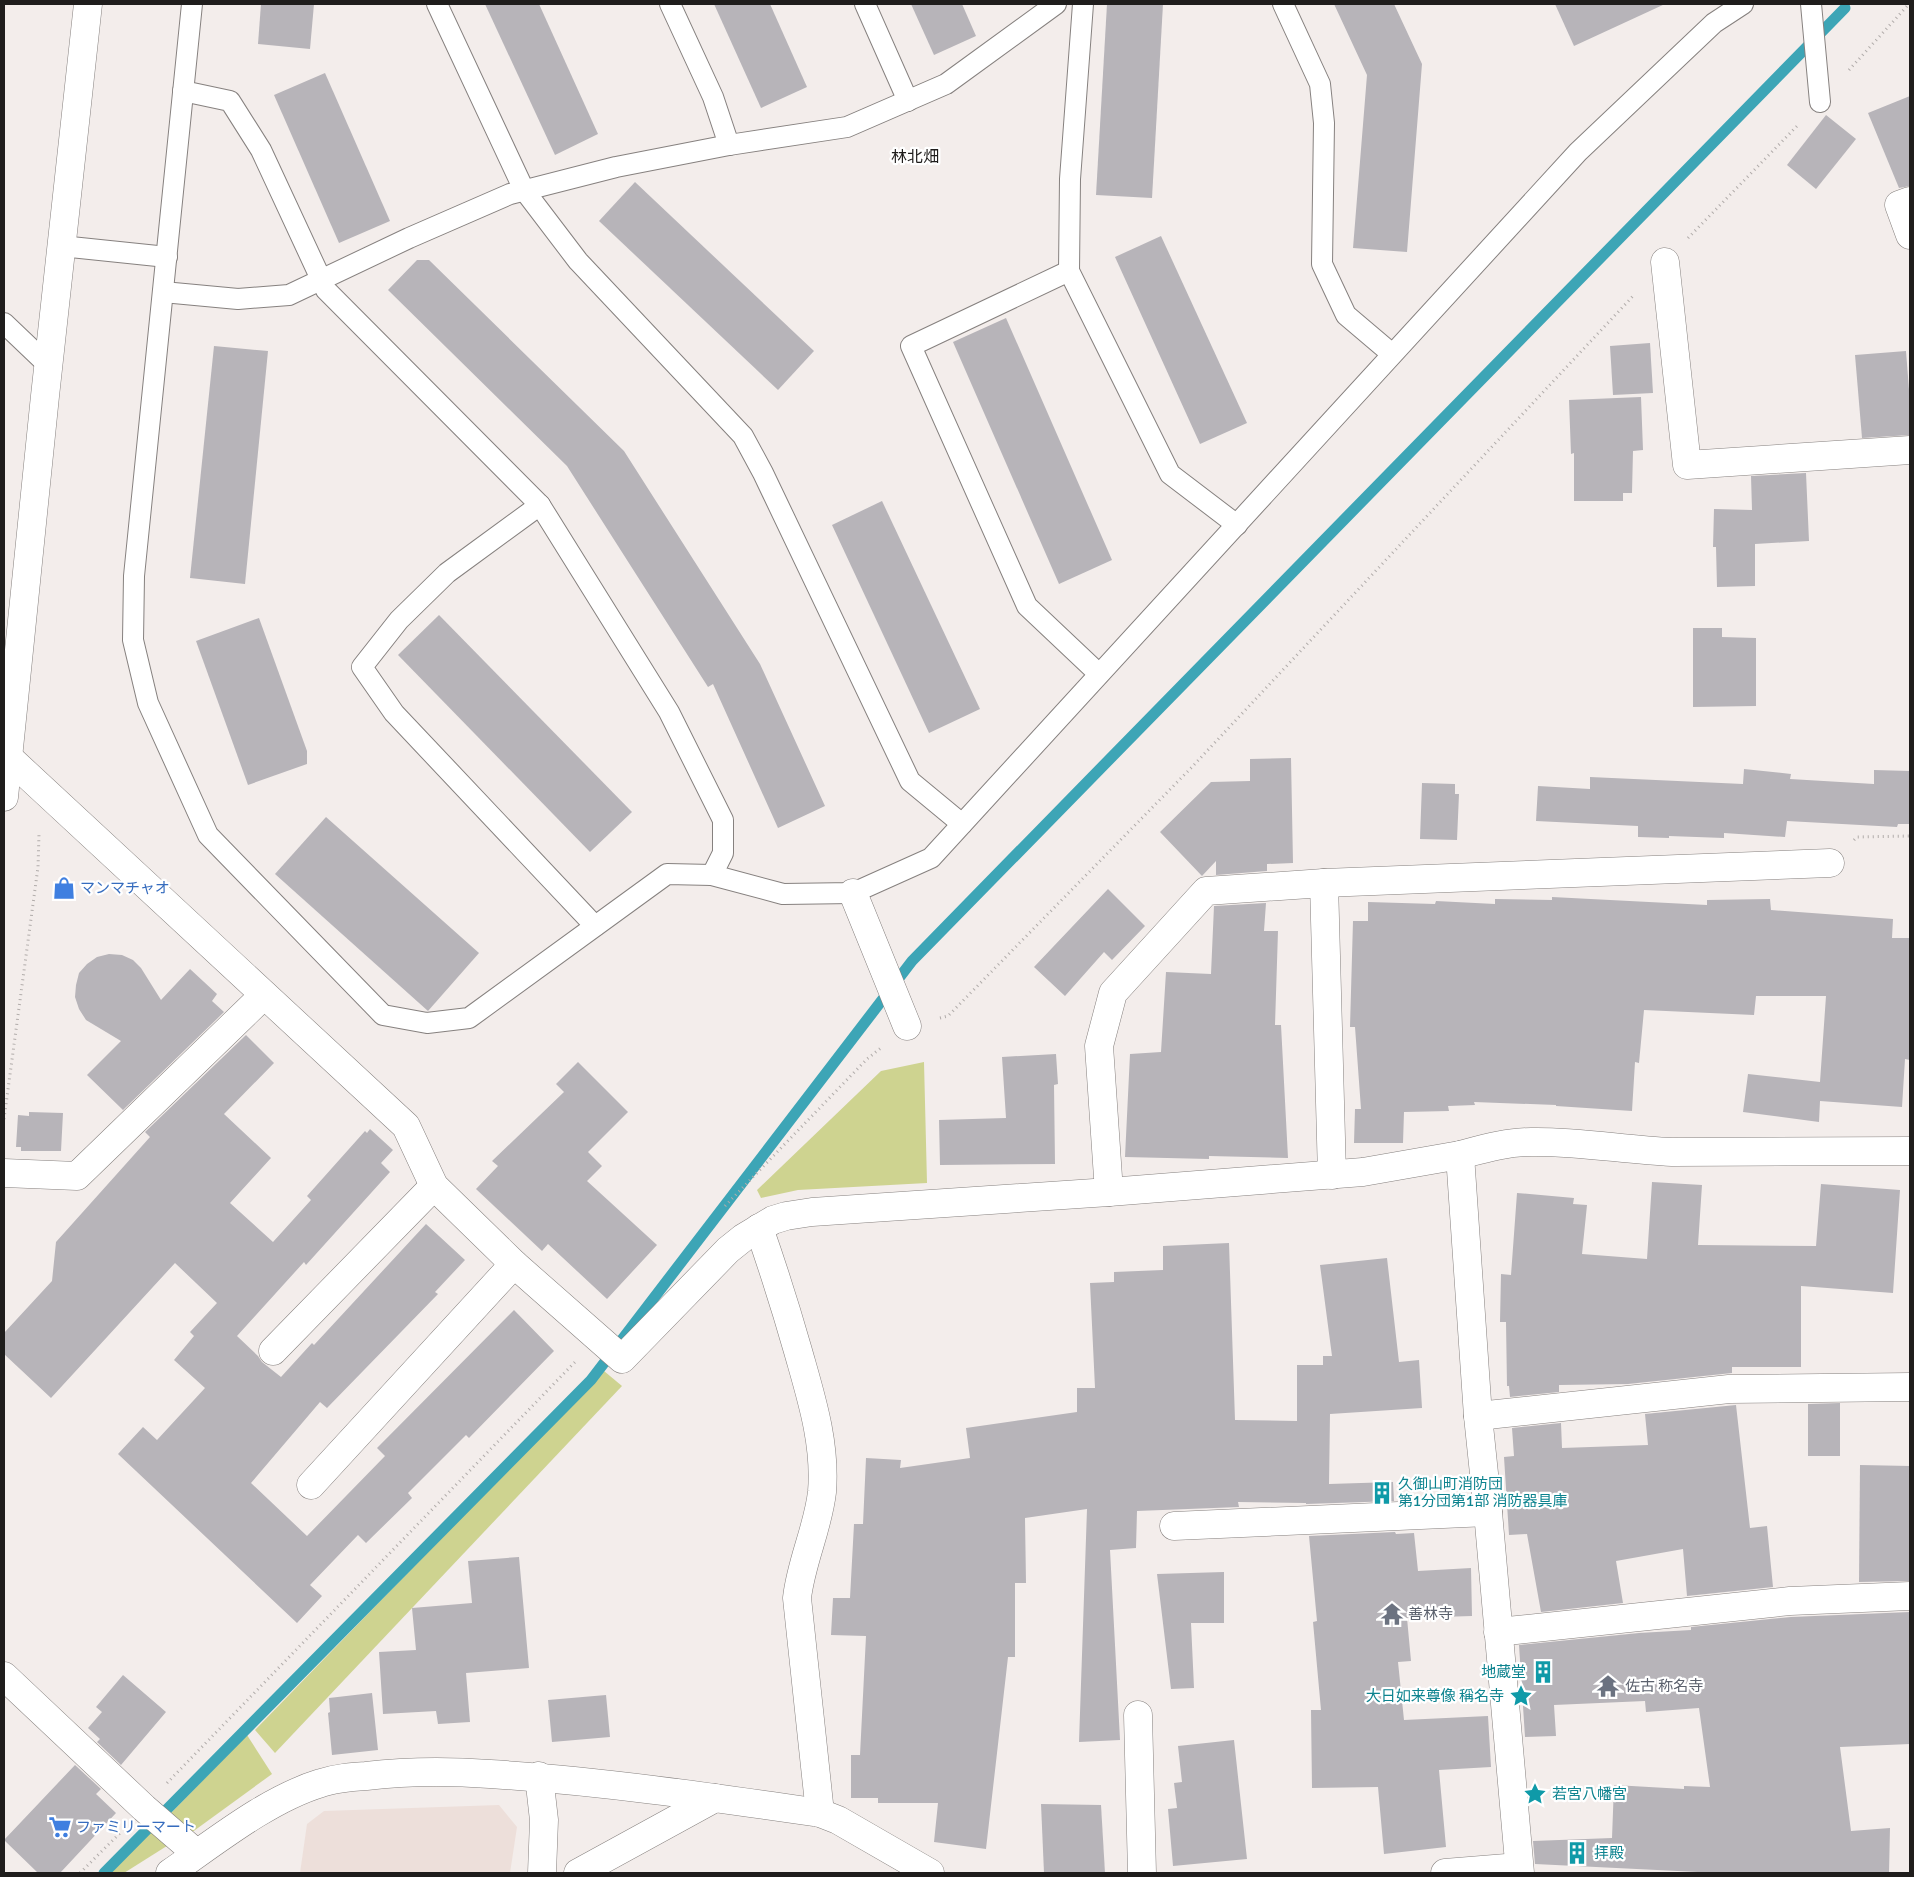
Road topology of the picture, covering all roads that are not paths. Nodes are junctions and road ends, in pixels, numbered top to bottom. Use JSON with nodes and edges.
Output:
{"nodes":[{"id":1,"x":88,"y":4,"type":"edge"},
{"id":2,"x":192,"y":4,"type":"edge"},
{"id":3,"x":437,"y":4,"type":"edge"},
{"id":4,"x":670,"y":4,"type":"edge"},
{"id":5,"x":865,"y":4,"type":"edge"},
{"id":6,"x":1056,"y":4,"type":"edge"},
{"id":7,"x":1084,"y":4,"type":"edge"},
{"id":8,"x":1283,"y":4,"type":"edge"},
{"id":9,"x":1743,"y":4,"type":"edge"},
{"id":10,"x":1811,"y":4,"type":"edge"},
{"id":11,"x":183,"y":92,"type":"junction"},
{"id":12,"x":908,"y":101,"type":"junction"},
{"id":13,"x":1820,"y":102,"type":"road end"},
{"id":14,"x":729,"y":145,"type":"junction"},
{"id":15,"x":524,"y":190,"type":"junction"},
{"id":16,"x":1910,"y":200,"type":"edge"},
{"id":17,"x":1910,"y":235,"type":"edge"},
{"id":18,"x":61,"y":246,"type":"junction"},
{"id":19,"x":166,"y":256,"type":"junction"},
{"id":20,"x":1665,"y":262,"type":"road end"},
{"id":21,"x":1069,"y":271,"type":"junction"},
{"id":22,"x":322,"y":280,"type":"junction"},
{"id":23,"x":163,"y":292,"type":"junction"},
{"id":24,"x":4,"y":323,"type":"edge"},
{"id":25,"x":1392,"y":354,"type":"junction"},
{"id":26,"x":48,"y":366,"type":"junction"},
{"id":27,"x":1910,"y":450,"type":"edge"},
{"id":28,"x":540,"y":506,"type":"junction"},
{"id":29,"x":1237,"y":525,"type":"junction"},
{"id":30,"x":1099,"y":674,"type":"junction"},
{"id":31,"x":8,"y":757,"type":"junction"},
{"id":32,"x":4,"y":797,"type":"edge"},
{"id":33,"x":962,"y":824,"type":"junction"},
{"id":34,"x":1830,"y":863,"type":"road end"},
{"id":35,"x":712,"y":875,"type":"junction"},
{"id":36,"x":1324,"y":883,"type":"junction"},
{"id":37,"x":853,"y":893,"type":"junction"},
{"id":38,"x":595,"y":926,"type":"junction"},
{"id":39,"x":264,"y":994,"type":"junction"},
{"id":40,"x":907,"y":1026,"type":"road end"},
{"id":41,"x":1910,"y":1151,"type":"edge"},
{"id":42,"x":1460,"y":1155,"type":"junction"},
{"id":43,"x":4,"y":1173,"type":"edge"},
{"id":44,"x":1332,"y":1175,"type":"junction"},
{"id":45,"x":434,"y":1186,"type":"junction"},
{"id":46,"x":1109,"y":1192,"type":"junction"},
{"id":47,"x":759,"y":1228,"type":"junction"},
{"id":48,"x":514,"y":1264,"type":"junction"},
{"id":49,"x":273,"y":1351,"type":"dead end"},
{"id":50,"x":1910,"y":1387,"type":"edge"},
{"id":51,"x":1478,"y":1416,"type":"junction"},
{"id":52,"x":311,"y":1485,"type":"dead end"},
{"id":53,"x":1488,"y":1512,"type":"junction"},
{"id":54,"x":1174,"y":1526,"type":"dead end"},
{"id":55,"x":1910,"y":1596,"type":"edge"},
{"id":56,"x":1498,"y":1632,"type":"junction"},
{"id":57,"x":4,"y":1676,"type":"edge"},
{"id":58,"x":1138,"y":1715,"type":"dead end"},
{"id":59,"x":539,"y":1776,"type":"junction"},
{"id":60,"x":715,"y":1798,"type":"junction"},
{"id":61,"x":820,"y":1813,"type":"junction"},
{"id":62,"x":196,"y":1854,"type":"junction"},
{"id":63,"x":916,"y":1869,"type":"edge"},
{"id":64,"x":1519,"y":1870,"type":"edge"},
{"id":65,"x":170,"y":1873,"type":"edge"},
{"id":66,"x":542,"y":1873,"type":"edge"},
{"id":67,"x":578,"y":1873,"type":"edge"},
{"id":68,"x":1142,"y":1873,"type":"edge"},
{"id":69,"x":1445,"y":1873,"type":"edge"}],
"edges":[{"from":1,"to":18,"type":"street"},
{"from":2,"to":11,"type":"lane"},
{"from":3,"to":15,"type":"lane"},
{"from":4,"to":14,"type":"lane"},
{"from":5,"to":12,"type":"lane"},
{"from":6,"to":12,"type":"lane"},
{"from":7,"to":21,"type":"lane"},
{"from":8,"to":25,"type":"lane"},
{"from":9,"to":25,"type":"lane"},
{"from":10,"to":13,"type":"lane"},
{"from":11,"to":19,"type":"lane"},
{"from":11,"to":22,"type":"lane"},
{"from":12,"to":14,"type":"lane"},
{"from":14,"to":15,"type":"lane"},
{"from":15,"to":22,"type":"lane"},
{"from":15,"to":33,"type":"lane"},
{"from":16,"to":17,"type":"street"},
{"from":18,"to":19,"type":"lane"},
{"from":18,"to":26,"type":"street"},
{"from":19,"to":23,"type":"lane"},
{"from":20,"to":27,"type":"street"},
{"from":21,"to":29,"type":"lane"},
{"from":21,"to":30,"type":"lane"},
{"from":22,"to":23,"type":"lane"},
{"from":22,"to":28,"type":"lane"},
{"from":23,"to":38,"type":"lane"},
{"from":24,"to":26,"type":"lane"},
{"from":25,"to":29,"type":"lane"},
{"from":26,"to":31,"type":"street"},
{"from":28,"to":35,"type":"lane"},
{"from":28,"to":38,"type":"lane"},
{"from":29,"to":30,"type":"lane"},
{"from":30,"to":33,"type":"lane"},
{"from":31,"to":32,"type":"street"},
{"from":31,"to":39,"type":"street"},
{"from":33,"to":37,"type":"lane"},
{"from":34,"to":36,"type":"street"},
{"from":35,"to":37,"type":"lane"},
{"from":35,"to":38,"type":"lane"},
{"from":36,"to":44,"type":"street"},
{"from":36,"to":46,"type":"street"},
{"from":37,"to":40,"type":"street"},
{"from":39,"to":43,"type":"street"},
{"from":39,"to":45,"type":"street"},
{"from":41,"to":42,"type":"street"},
{"from":42,"to":44,"type":"street"},
{"from":42,"to":51,"type":"street"},
{"from":44,"to":46,"type":"street"},
{"from":45,"to":48,"type":"street"},
{"from":45,"to":49,"type":"street"},
{"from":46,"to":47,"type":"street"},
{"from":47,"to":48,"type":"street"},
{"from":47,"to":61,"type":"street"},
{"from":48,"to":52,"type":"street"},
{"from":50,"to":51,"type":"street"},
{"from":51,"to":53,"type":"street"},
{"from":53,"to":54,"type":"street"},
{"from":53,"to":56,"type":"street"},
{"from":55,"to":56,"type":"street"},
{"from":56,"to":64,"type":"street"},
{"from":57,"to":62,"type":"street"},
{"from":58,"to":68,"type":"street"},
{"from":59,"to":60,"type":"street"},
{"from":59,"to":62,"type":"street"},
{"from":59,"to":66,"type":"street"},
{"from":60,"to":61,"type":"street"},
{"from":60,"to":67,"type":"street"},
{"from":61,"to":63,"type":"street"},
{"from":62,"to":65,"type":"street"},
{"from":64,"to":69,"type":"street"}]}
